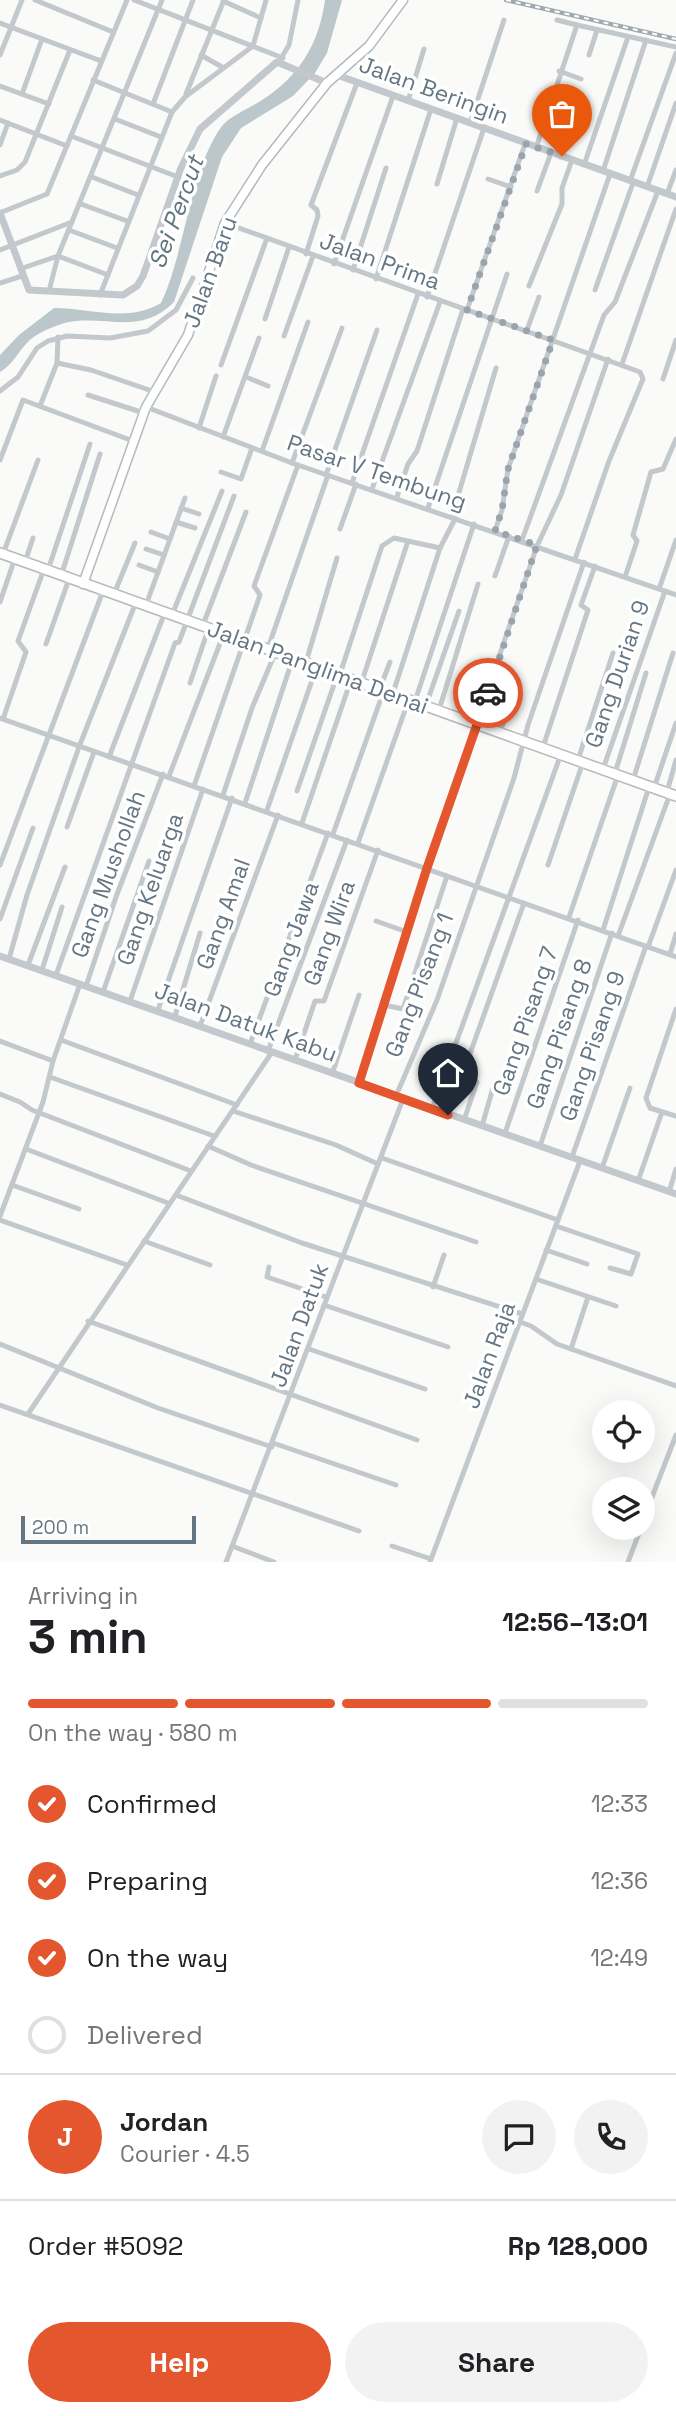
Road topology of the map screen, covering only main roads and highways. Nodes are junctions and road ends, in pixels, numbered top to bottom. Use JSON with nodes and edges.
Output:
{"nodes":[{"id":1,"x":403,"y":0,"type":"edge"},
{"id":2,"x":2,"y":553,"type":"edge"},
{"id":3,"x":83,"y":584,"type":"junction"},
{"id":4,"x":671,"y":794,"type":"edge"}],
"edges":[{"from":1,"to":3,"type":"main road","name":"Jalan Baru"},
{"from":2,"to":3,"type":"main road","name":"Jalan Panglima Denai"},
{"from":3,"to":4,"type":"main road","name":"Jalan Panglima Denai"}]}
